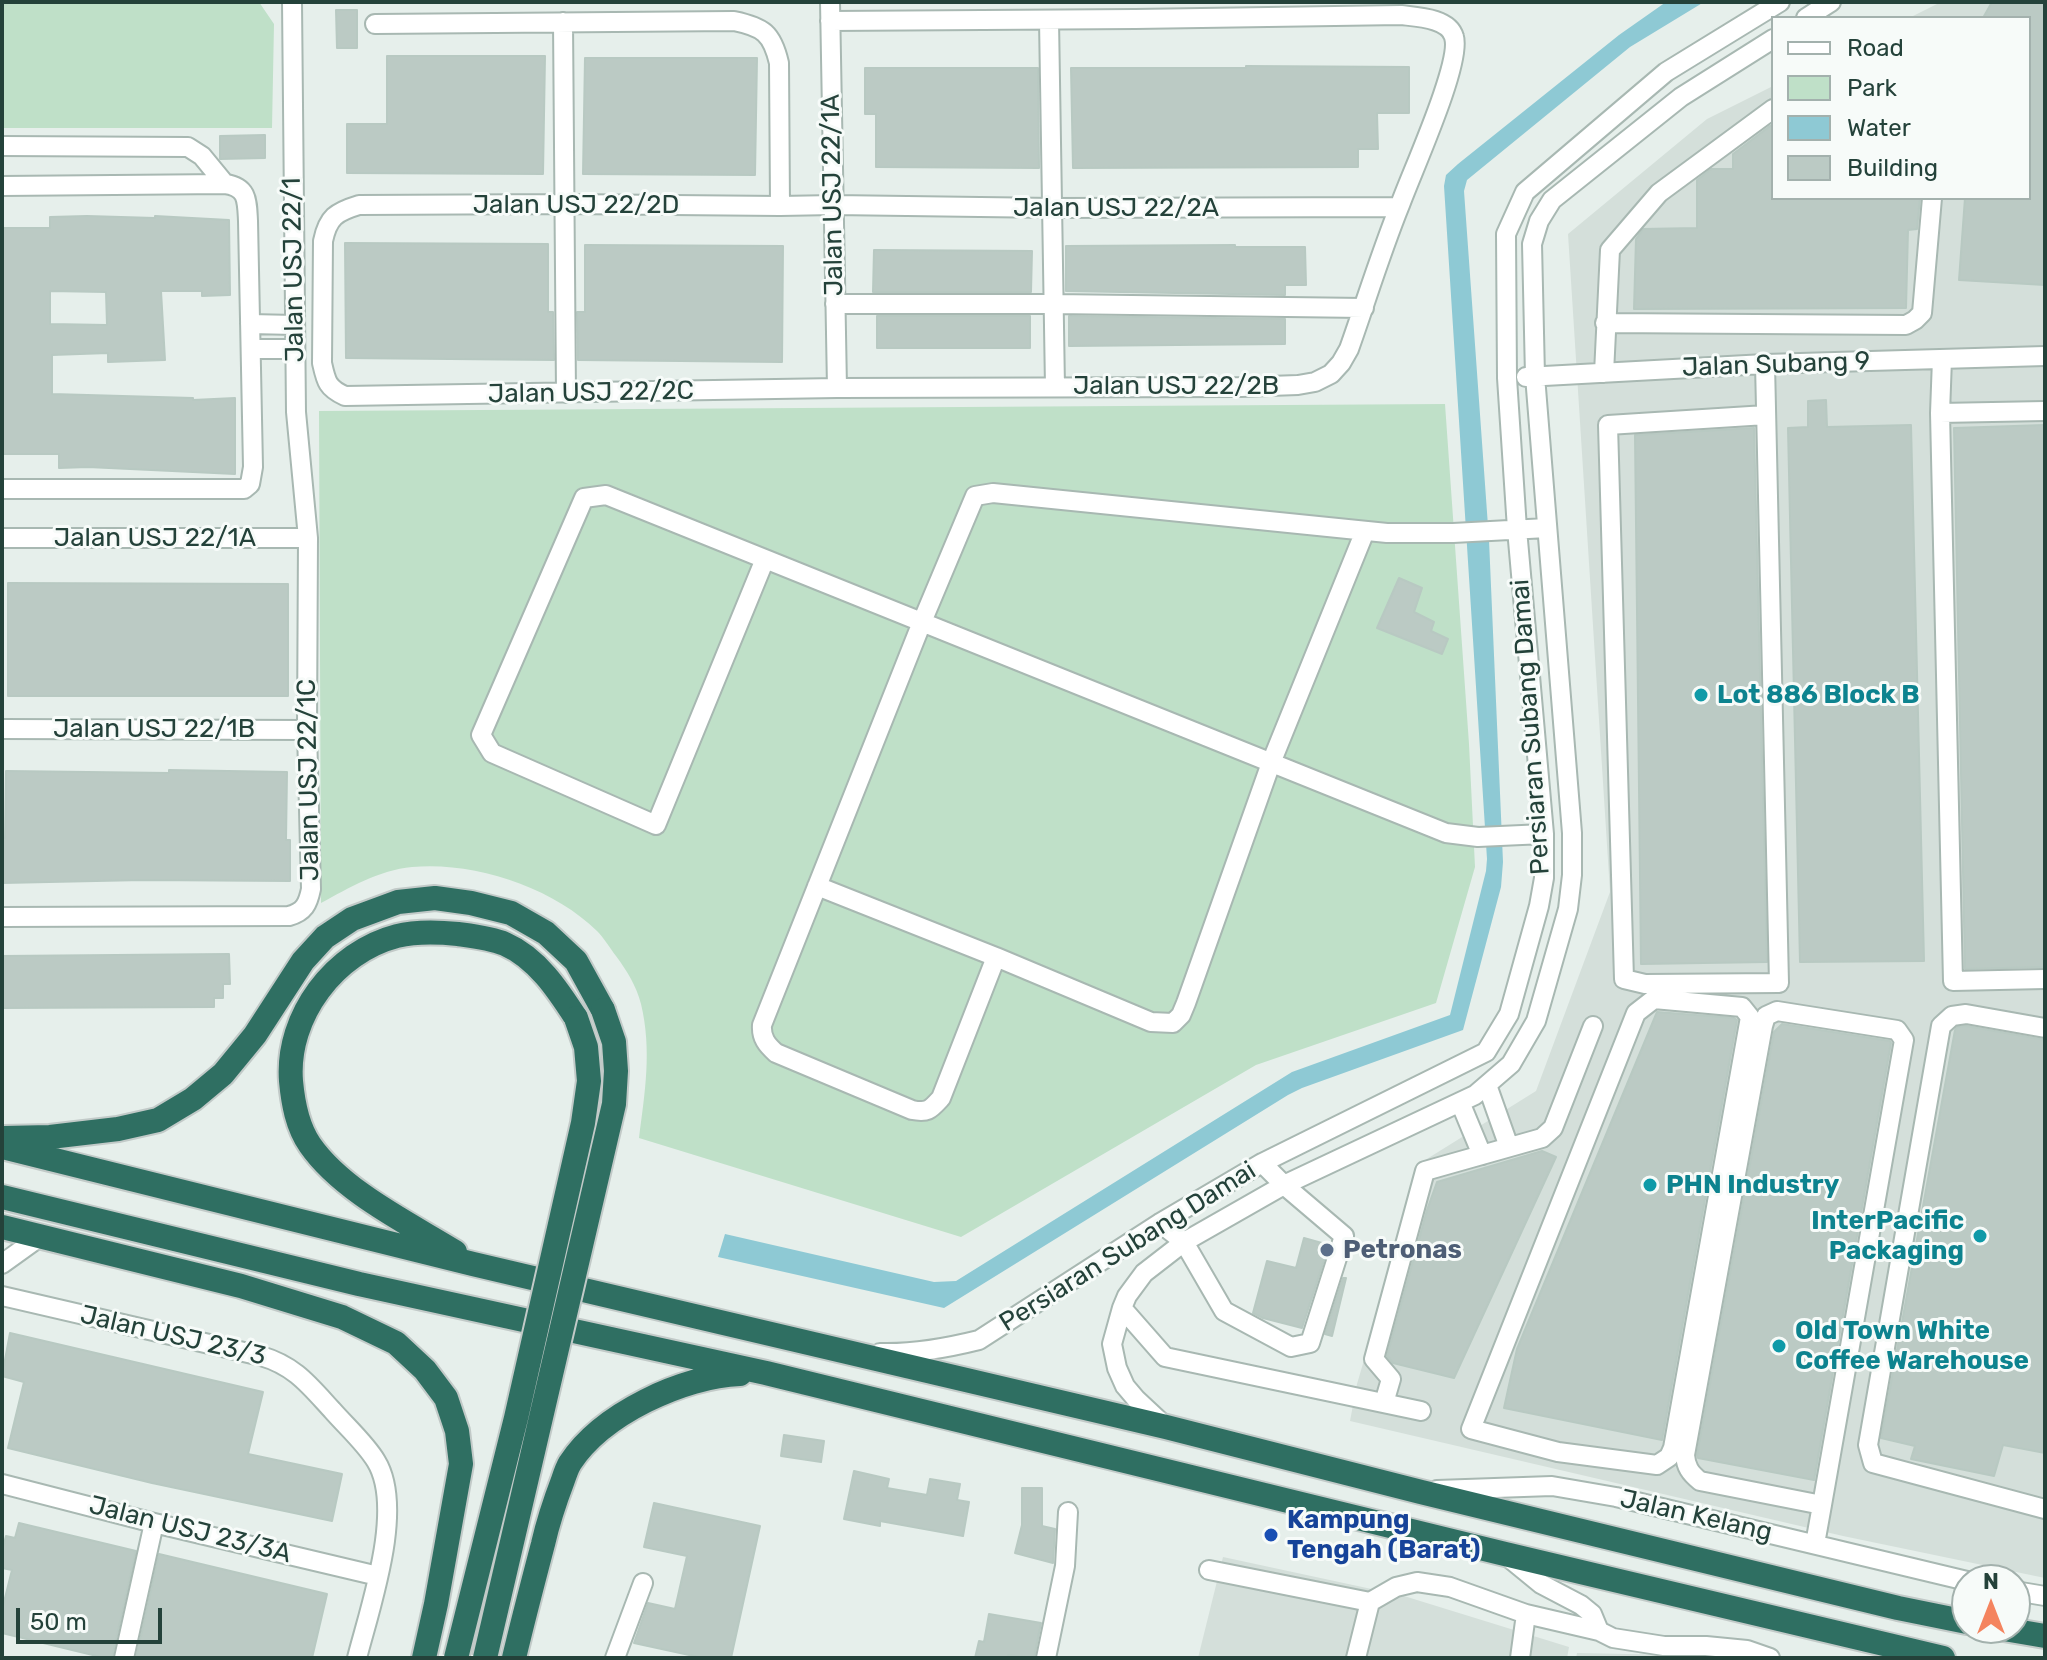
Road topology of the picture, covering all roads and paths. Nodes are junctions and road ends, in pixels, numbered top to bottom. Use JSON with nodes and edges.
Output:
{"nodes":[{"id":1,"x":292,"y":2,"type":"edge"},
{"id":2,"x":1831,"y":2,"type":"edge"},
{"id":3,"x":830,"y":11,"type":"edge"},
{"id":4,"x":1769,"y":11,"type":"edge"},
{"id":5,"x":1809,"y":16,"type":"edge"},
{"id":6,"x":1049,"y":20,"type":"junction"},
{"id":7,"x":563,"y":22,"type":"junction"},
{"id":8,"x":375,"y":24,"type":"dead end"},
{"id":9,"x":1771,"y":40,"type":"edge"},
{"id":10,"x":1771,"y":110,"type":"edge"},
{"id":11,"x":2,"y":146,"type":"edge"},
{"id":12,"x":225,"y":184,"type":"junction"},
{"id":13,"x":2,"y":186,"type":"edge"},
{"id":14,"x":1932,"y":200,"type":"edge"},
{"id":15,"x":564,"y":204,"type":"junction"},
{"id":16,"x":834,"y":205,"type":"junction"},
{"id":17,"x":780,"y":206,"type":"junction"},
{"id":18,"x":1399,"y":207,"type":"junction"},
{"id":19,"x":1053,"y":208,"type":"junction"},
{"id":20,"x":835,"y":304,"type":"junction"},
{"id":21,"x":1054,"y":304,"type":"junction"},
{"id":22,"x":1364,"y":308,"type":"junction"},
{"id":23,"x":1605,"y":323,"type":"junction"},
{"id":24,"x":250,"y":324,"type":"junction"},
{"id":25,"x":295,"y":325,"type":"junction"},
{"id":26,"x":251,"y":349,"type":"junction"},
{"id":27,"x":295,"y":349,"type":"junction"},
{"id":28,"x":2045,"y":356,"type":"edge"},
{"id":29,"x":1942,"y":359,"type":"junction"},
{"id":30,"x":1765,"y":364,"type":"junction"},
{"id":31,"x":1604,"y":373,"type":"junction"},
{"id":32,"x":1535,"y":376,"type":"junction"},
{"id":33,"x":1507,"y":378,"type":"junction"},
{"id":34,"x":1055,"y":387,"type":"junction"},
{"id":35,"x":837,"y":388,"type":"junction"},
{"id":36,"x":566,"y":393,"type":"junction"},
{"id":37,"x":345,"y":396,"type":"joint"},
{"id":38,"x":2045,"y":411,"type":"edge"},
{"id":39,"x":1940,"y":413,"type":"junction"},
{"id":40,"x":1766,"y":415,"type":"junction"},
{"id":41,"x":2,"y":489,"type":"edge"},
{"id":42,"x":1547,"y":528,"type":"junction"},
{"id":43,"x":1510,"y":530,"type":"junction"},
{"id":44,"x":1365,"y":531,"type":"junction"},
{"id":45,"x":2,"y":538,"type":"edge"},
{"id":46,"x":308,"y":538,"type":"junction"},
{"id":47,"x":765,"y":559,"type":"junction"},
{"id":48,"x":922,"y":622,"type":"junction"},
{"id":49,"x":2,"y":729,"type":"edge"},
{"id":50,"x":307,"y":730,"type":"junction"},
{"id":51,"x":1271,"y":763,"type":"junction"},
{"id":52,"x":1544,"y":834,"type":"junction"},
{"id":53,"x":817,"y":886,"type":"junction"},
{"id":54,"x":2,"y":917,"type":"edge"},
{"id":55,"x":996,"y":957,"type":"junction"},
{"id":56,"x":2045,"y":979,"type":"edge"},
{"id":57,"x":1593,"y":1026,"type":"dead end"},
{"id":58,"x":2045,"y":1028,"type":"edge"},
{"id":59,"x":1487,"y":1085,"type":"junction"},
{"id":60,"x":1460,"y":1102,"type":"junction"},
{"id":61,"x":2,"y":1138,"type":"edge"},
{"id":62,"x":2,"y":1147,"type":"edge"},
{"id":63,"x":1509,"y":1147,"type":"junction"},
{"id":64,"x":1482,"y":1155,"type":"junction"},
{"id":65,"x":1262,"y":1163,"type":"junction"},
{"id":66,"x":1284,"y":1185,"type":"junction"},
{"id":67,"x":2,"y":1197,"type":"edge"},
{"id":68,"x":1160,"y":1223,"type":"junction"},
{"id":69,"x":2,"y":1227,"type":"edge"},
{"id":70,"x":41,"y":1236,"type":"junction"},
{"id":71,"x":1184,"y":1242,"type":"junction"},
{"id":72,"x":2,"y":1264,"type":"edge"},
{"id":73,"x":473,"y":1264,"type":"junction"},
{"id":74,"x":359,"y":1284,"type":"junction"},
{"id":75,"x":241,"y":1286,"type":"junction"},
{"id":76,"x":2,"y":1296,"type":"edge"},
{"id":77,"x":1122,"y":1308,"type":"junction"},
{"id":78,"x":849,"y":1352,"type":"junction"},
{"id":79,"x":766,"y":1373,"type":"junction"},
{"id":80,"x":1384,"y":1403,"type":"junction"},
{"id":81,"x":1421,"y":1411,"type":"dead end"},
{"id":82,"x":1166,"y":1427,"type":"junction"},
{"id":83,"x":1558,"y":1452,"type":"junction"},
{"id":84,"x":2,"y":1484,"type":"edge"},
{"id":85,"x":1552,"y":1486,"type":"junction"},
{"id":86,"x":1421,"y":1492,"type":"junction"},
{"id":87,"x":1822,"y":1505,"type":"junction"},
{"id":88,"x":2045,"y":1509,"type":"edge"},
{"id":89,"x":1068,"y":1512,"type":"dead end"},
{"id":90,"x":154,"y":1523,"type":"junction"},
{"id":91,"x":1815,"y":1544,"type":"junction"},
{"id":92,"x":1505,"y":1554,"type":"junction"},
{"id":93,"x":1209,"y":1570,"type":"dead end"},
{"id":94,"x":378,"y":1576,"type":"junction"},
{"id":95,"x":1951,"y":1577,"type":"edge"},
{"id":96,"x":643,"y":1583,"type":"dead end"},
{"id":97,"x":1370,"y":1602,"type":"junction"},
{"id":98,"x":1526,"y":1614,"type":"junction"},
{"id":99,"x":1951,"y":1619,"type":"edge"},
{"id":100,"x":1599,"y":1631,"type":"junction"},
{"id":101,"x":124,"y":1658,"type":"edge"},
{"id":102,"x":357,"y":1658,"type":"edge"},
{"id":103,"x":424,"y":1658,"type":"edge"},
{"id":104,"x":456,"y":1658,"type":"edge"},
{"id":105,"x":485,"y":1658,"type":"edge"},
{"id":106,"x":514,"y":1658,"type":"edge"},
{"id":107,"x":615,"y":1658,"type":"edge"},
{"id":108,"x":1046,"y":1658,"type":"edge"},
{"id":109,"x":1356,"y":1658,"type":"edge"},
{"id":110,"x":1520,"y":1658,"type":"edge"},
{"id":111,"x":1770,"y":1658,"type":"edge"},
{"id":112,"x":1943,"y":1658,"type":"edge"}],
"edges":[{"from":1,"to":25,"type":"street","name":"Jalan USJ 22/1"},
{"from":2,"to":5,"type":"street"},
{"from":3,"to":6,"type":"street"},
{"from":3,"to":16,"type":"street","name":"Jalan USJ 22/1A"},
{"from":4,"to":33,"type":"street","name":"Persiaran Subang Damai"},
{"from":6,"to":18,"type":"street","name":"Jalan USJ 22/2B"},
{"from":6,"to":19,"type":"street"},
{"from":7,"to":8,"type":"street"},
{"from":7,"to":15,"type":"street"},
{"from":7,"to":17,"type":"street"},
{"from":9,"to":32,"type":"street","name":"Persiaran Subang Damai"},
{"from":10,"to":23,"type":"street"},
{"from":11,"to":12,"type":"street"},
{"from":12,"to":13,"type":"street"},
{"from":12,"to":24,"type":"street"},
{"from":14,"to":23,"type":"street"},
{"from":15,"to":17,"type":"street","name":"Jalan USJ 22/2D"},
{"from":15,"to":36,"type":"street"},
{"from":15,"to":37,"type":"street","name":"Jalan USJ 22/2D"},
{"from":16,"to":17,"type":"street","name":"Jalan USJ 22/2D"},
{"from":16,"to":19,"type":"street","name":"Jalan USJ 22/2A"},
{"from":16,"to":20,"type":"street","name":"Jalan USJ 22/1A"},
{"from":18,"to":19,"type":"street","name":"Jalan USJ 22/2A"},
{"from":18,"to":22,"type":"street","name":"Jalan USJ 22/2B"},
{"from":19,"to":21,"type":"street"},
{"from":20,"to":21,"type":"street"},
{"from":20,"to":35,"type":"street","name":"Jalan USJ 22/1A"},
{"from":21,"to":22,"type":"street"},
{"from":21,"to":34,"type":"street"},
{"from":22,"to":34,"type":"street","name":"Jalan USJ 22/2B"},
{"from":23,"to":31,"type":"street"},
{"from":24,"to":25,"type":"street"},
{"from":24,"to":26,"type":"street"},
{"from":25,"to":27,"type":"street","name":"Jalan USJ 22/1"},
{"from":26,"to":27,"type":"street"},
{"from":26,"to":41,"type":"street"},
{"from":27,"to":46,"type":"street","name":"Jalan USJ 22/1"},
{"from":28,"to":29,"type":"street","name":"Jalan Subang 9"},
{"from":29,"to":30,"type":"street","name":"Jalan Subang 9"},
{"from":29,"to":39,"type":"street"},
{"from":30,"to":31,"type":"street","name":"Jalan Subang 9"},
{"from":30,"to":40,"type":"street"},
{"from":31,"to":32,"type":"street","name":"Jalan Subang 9"},
{"from":32,"to":33,"type":"street","name":"Jalan Subang 9"},
{"from":32,"to":42,"type":"street","name":"Persiaran Subang Damai"},
{"from":33,"to":43,"type":"street","name":"Persiaran Subang Damai"},
{"from":34,"to":35,"type":"street","name":"Jalan USJ 22/2B"},
{"from":35,"to":36,"type":"street","name":"Jalan USJ 22/2C"},
{"from":36,"to":37,"type":"street","name":"Jalan USJ 22/2C"},
{"from":38,"to":39,"type":"street"},
{"from":39,"to":56,"type":"street"},
{"from":40,"to":40,"type":"street"},
{"from":42,"to":43,"type":"street"},
{"from":42,"to":59,"type":"street","name":"Persiaran Subang Damai"},
{"from":43,"to":44,"type":"street"},
{"from":43,"to":52,"type":"street","name":"Persiaran Subang Damai"},
{"from":44,"to":48,"type":"street"},
{"from":44,"to":51,"type":"street"},
{"from":45,"to":46,"type":"street","name":"Jalan USJ 22/1A"},
{"from":46,"to":50,"type":"street","name":"Jalan USJ 22/1C"},
{"from":47,"to":47,"type":"street"},
{"from":47,"to":48,"type":"street"},
{"from":48,"to":51,"type":"street"},
{"from":48,"to":53,"type":"street"},
{"from":49,"to":50,"type":"street","name":"Jalan USJ 22/1B"},
{"from":50,"to":54,"type":"street","name":"Jalan USJ 22/1C"},
{"from":51,"to":52,"type":"street"},
{"from":51,"to":55,"type":"street"},
{"from":52,"to":65,"type":"street","name":"Persiaran Subang Damai"},
{"from":53,"to":55,"type":"street"},
{"from":53,"to":55,"type":"street"},
{"from":57,"to":63,"type":"street"},
{"from":58,"to":88,"type":"street"},
{"from":59,"to":60,"type":"street","name":"Persiaran Subang Damai"},
{"from":59,"to":63,"type":"street"},
{"from":60,"to":64,"type":"street"},
{"from":60,"to":66,"type":"street","name":"Persiaran Subang Damai"},
{"from":61,"to":105,"type":"highway","bridge":true},
{"from":62,"to":73,"type":"highway"},
{"from":63,"to":64,"type":"street"},
{"from":64,"to":80,"type":"street"},
{"from":65,"to":66,"type":"street"},
{"from":65,"to":68,"type":"street","name":"Persiaran Subang Damai"},
{"from":66,"to":71,"type":"street","name":"Persiaran Subang Damai"},
{"from":66,"to":71,"type":"street"},
{"from":67,"to":74,"type":"highway"},
{"from":68,"to":71,"type":"street"},
{"from":68,"to":78,"type":"street","name":"Persiaran Subang Damai"},
{"from":69,"to":70,"type":"highway"},
{"from":70,"to":72,"type":"street"},
{"from":70,"to":75,"type":"highway"},
{"from":71,"to":77,"type":"street","name":"Persiaran Subang Damai"},
{"from":73,"to":78,"type":"highway"},
{"from":73,"to":104,"type":"highway","bridge":true},
{"from":74,"to":75,"type":"highway"},
{"from":74,"to":79,"type":"highway"},
{"from":75,"to":103,"type":"highway"},
{"from":76,"to":94,"type":"street","name":"Jalan USJ 23/3"},
{"from":77,"to":80,"type":"street"},
{"from":77,"to":82,"type":"street","name":"Persiaran Subang Damai"},
{"from":78,"to":82,"type":"highway"},
{"from":79,"to":92,"type":"highway"},
{"from":79,"to":106,"type":"highway"},
{"from":80,"to":81,"type":"street"},
{"from":82,"to":86,"type":"highway"},
{"from":83,"to":83,"type":"street"},
{"from":83,"to":85,"type":"street"},
{"from":84,"to":90,"type":"street","name":"Jalan USJ 23/3A"},
{"from":85,"to":86,"type":"street","name":"Jalan Kelang"},
{"from":85,"to":91,"type":"street","name":"Jalan Kelang"},
{"from":86,"to":99,"type":"highway"},
{"from":87,"to":87,"type":"street"},
{"from":87,"to":91,"type":"street"},
{"from":89,"to":108,"type":"street"},
{"from":90,"to":94,"type":"street","name":"Jalan USJ 23/3A"},
{"from":90,"to":101,"type":"street"},
{"from":91,"to":95,"type":"street","name":"Jalan Kelang"},
{"from":92,"to":100,"type":"street"},
{"from":92,"to":112,"type":"highway"},
{"from":93,"to":97,"type":"street"},
{"from":94,"to":102,"type":"street","name":"Jalan USJ 23/3"},
{"from":96,"to":107,"type":"street"},
{"from":97,"to":98,"type":"street"},
{"from":97,"to":109,"type":"street"},
{"from":98,"to":100,"type":"street"},
{"from":98,"to":110,"type":"street"},
{"from":100,"to":111,"type":"street"}]}
